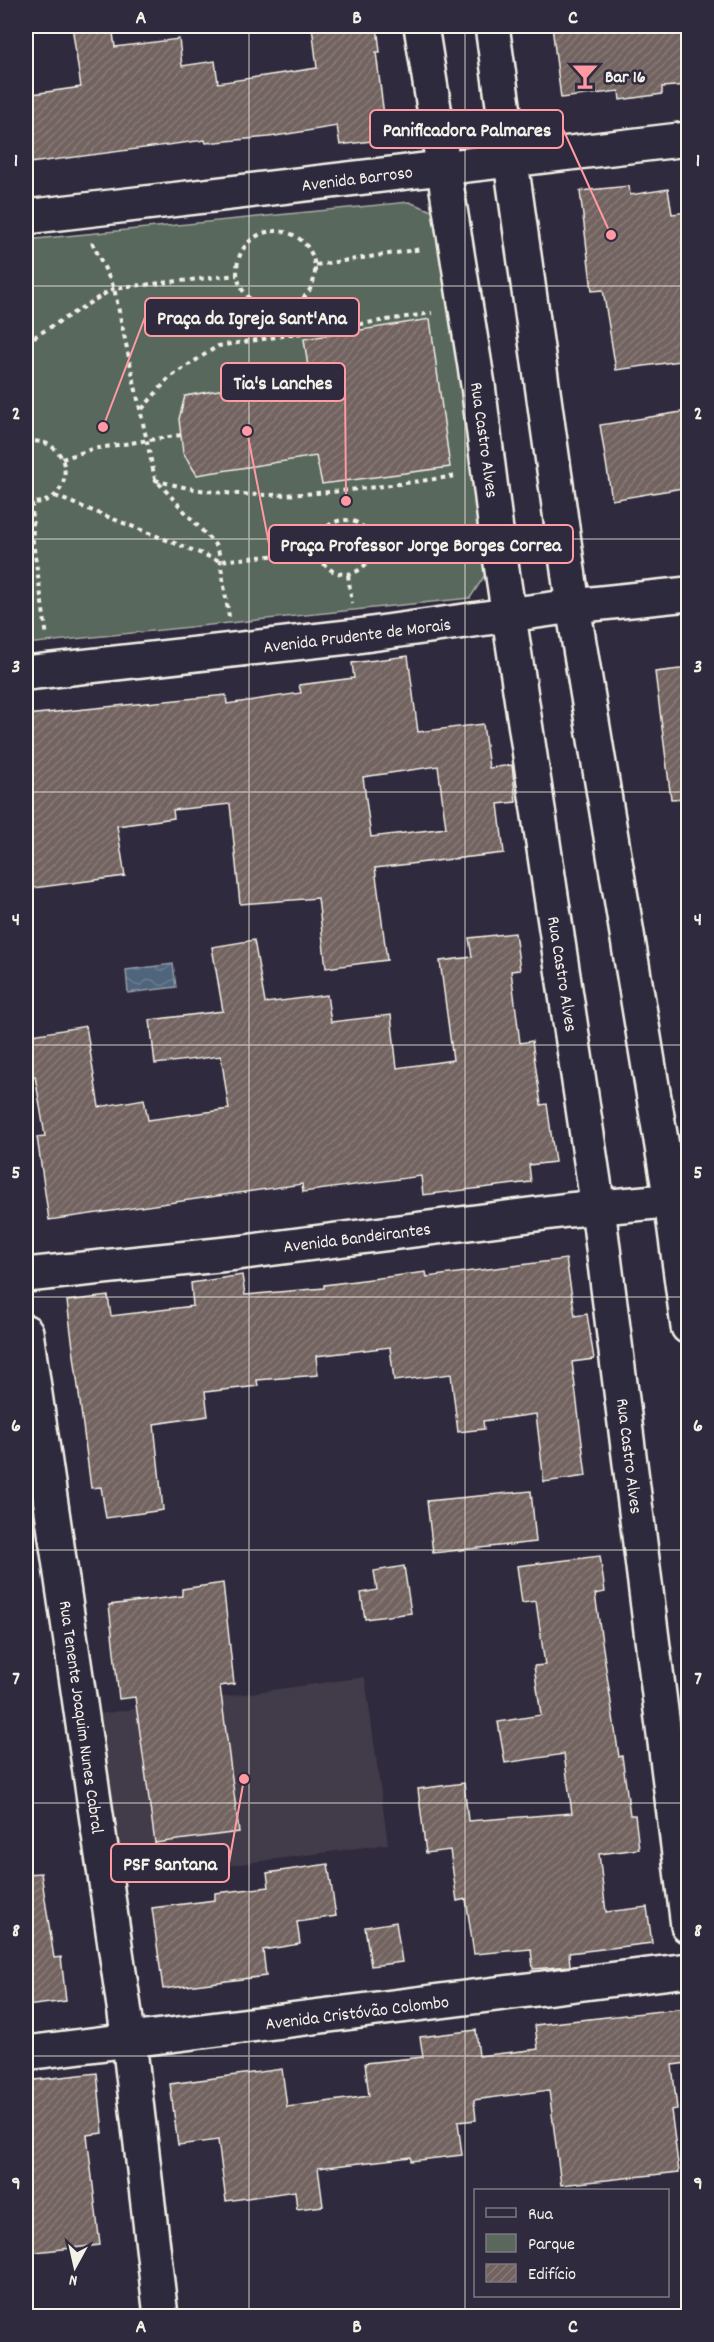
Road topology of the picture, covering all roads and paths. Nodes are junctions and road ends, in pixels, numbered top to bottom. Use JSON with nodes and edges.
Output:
{"nodes":[{"id":1,"x":422,"y":26,"type":"edge"},
{"id":2,"x":492,"y":26,"type":"edge"},
{"id":3,"x":688,"y":139,"type":"edge"},
{"id":4,"x":512,"y":159,"type":"junction"},
{"id":5,"x":443,"y":168,"type":"junction"},
{"id":6,"x":78,"y":211,"type":"junction"},
{"id":7,"x":26,"y":217,"type":"edge"},
{"id":8,"x":394,"y":252,"type":"dead end"},
{"id":9,"x":316,"y":265,"type":"junction"},
{"id":10,"x":237,"y":275,"type":"junction"},
{"id":11,"x":114,"y":288,"type":"junction"},
{"id":12,"x":465,"y":307,"type":"junction"},
{"id":13,"x":26,"y":342,"type":"edge"},
{"id":14,"x":141,"y":410,"type":"junction"},
{"id":15,"x":181,"y":435,"type":"dead end"},
{"id":16,"x":148,"y":440,"type":"junction"},
{"id":17,"x":26,"y":442,"type":"edge"},
{"id":18,"x":62,"y":459,"type":"junction"},
{"id":19,"x":491,"y":473,"type":"junction"},
{"id":20,"x":155,"y":479,"type":"junction"},
{"id":21,"x":55,"y":496,"type":"junction"},
{"id":22,"x":26,"y":502,"type":"edge"},
{"id":23,"x":32,"y":503,"type":"junction"},
{"id":24,"x":446,"y":532,"type":"dead end"},
{"id":25,"x":371,"y":539,"type":"junction"},
{"id":26,"x":318,"y":551,"type":"junction"},
{"id":27,"x":220,"y":561,"type":"junction"},
{"id":28,"x":688,"y":594,"type":"edge"},
{"id":29,"x":573,"y":606,"type":"junction"},
{"id":30,"x":510,"y":615,"type":"junction"},
{"id":31,"x":46,"y":630,"type":"dead end"},
{"id":32,"x":235,"y":650,"type":"junction"},
{"id":33,"x":26,"y":674,"type":"edge"},
{"id":34,"x":680,"y":1200,"type":"edge"},
{"id":35,"x":598,"y":1208,"type":"junction"},
{"id":36,"x":26,"y":1275,"type":"edge"},
{"id":37,"x":688,"y":1327,"type":"edge"},
{"id":38,"x":26,"y":1332,"type":"edge"},
{"id":39,"x":688,"y":1926,"type":"edge"},
{"id":40,"x":688,"y":1970,"type":"edge"},
{"id":41,"x":129,"y":2041,"type":"junction"},
{"id":42,"x":26,"y":2053,"type":"edge"},
{"id":43,"x":161,"y":2316,"type":"edge"}],
"edges":[{"from":1,"to":5,"type":"street","name":"Rua Castro Alves"},
{"from":2,"to":4,"type":"street"},
{"from":3,"to":4,"type":"street","name":"Avenida Barroso"},
{"from":4,"to":5,"type":"street","name":"Avenida Barroso"},
{"from":4,"to":29,"type":"street"},
{"from":5,"to":6,"type":"street","name":"Avenida Barroso"},
{"from":5,"to":12,"type":"street","name":"Rua Castro Alves"},
{"from":6,"to":7,"type":"street","name":"Avenida Barroso"},
{"from":6,"to":11,"type":"path"},
{"from":8,"to":9,"type":"path"},
{"from":9,"to":10,"type":"path"},
{"from":9,"to":10,"type":"path"},
{"from":10,"to":11,"type":"path"},
{"from":11,"to":13,"type":"path"},
{"from":11,"to":14,"type":"path"},
{"from":12,"to":14,"type":"path"},
{"from":12,"to":19,"type":"street","name":"Rua Castro Alves"},
{"from":14,"to":16,"type":"path"},
{"from":15,"to":16,"type":"path"},
{"from":16,"to":18,"type":"path"},
{"from":16,"to":20,"type":"path"},
{"from":17,"to":18,"type":"path"},
{"from":18,"to":21,"type":"path"},
{"from":19,"to":20,"type":"path"},
{"from":19,"to":30,"type":"street","name":"Rua Castro Alves"},
{"from":20,"to":27,"type":"path"},
{"from":21,"to":23,"type":"path"},
{"from":21,"to":27,"type":"path"},
{"from":22,"to":23,"type":"path"},
{"from":23,"to":31,"type":"path"},
{"from":24,"to":25,"type":"path"},
{"from":25,"to":26,"type":"path"},
{"from":25,"to":26,"type":"path"},
{"from":26,"to":27,"type":"path"},
{"from":27,"to":32,"type":"path"},
{"from":28,"to":29,"type":"street","name":"Avenida Prudente de Morais"},
{"from":29,"to":30,"type":"street","name":"Avenida Prudente de Morais"},
{"from":29,"to":34,"type":"street"},
{"from":30,"to":32,"type":"street","name":"Avenida Prudente de Morais"},
{"from":30,"to":35,"type":"street","name":"Rua Castro Alves"},
{"from":32,"to":33,"type":"street","name":"Avenida Prudente de Morais"},
{"from":34,"to":35,"type":"street","name":"Avenida Bandeirantes"},
{"from":34,"to":37,"type":"street"},
{"from":35,"to":36,"type":"street","name":"Avenida Bandeirantes"},
{"from":35,"to":39,"type":"street","name":"Rua Castro Alves"},
{"from":38,"to":41,"type":"street","name":"Rua Tenente Joaquim Nunes Cabral"},
{"from":40,"to":41,"type":"street","name":"Avenida Cristóvão Colombo"},
{"from":41,"to":42,"type":"street","name":"Avenida Cristóvão Colombo"},
{"from":41,"to":43,"type":"street","name":"Rua Tenente Joaquim Nunes Cabral"}]}
